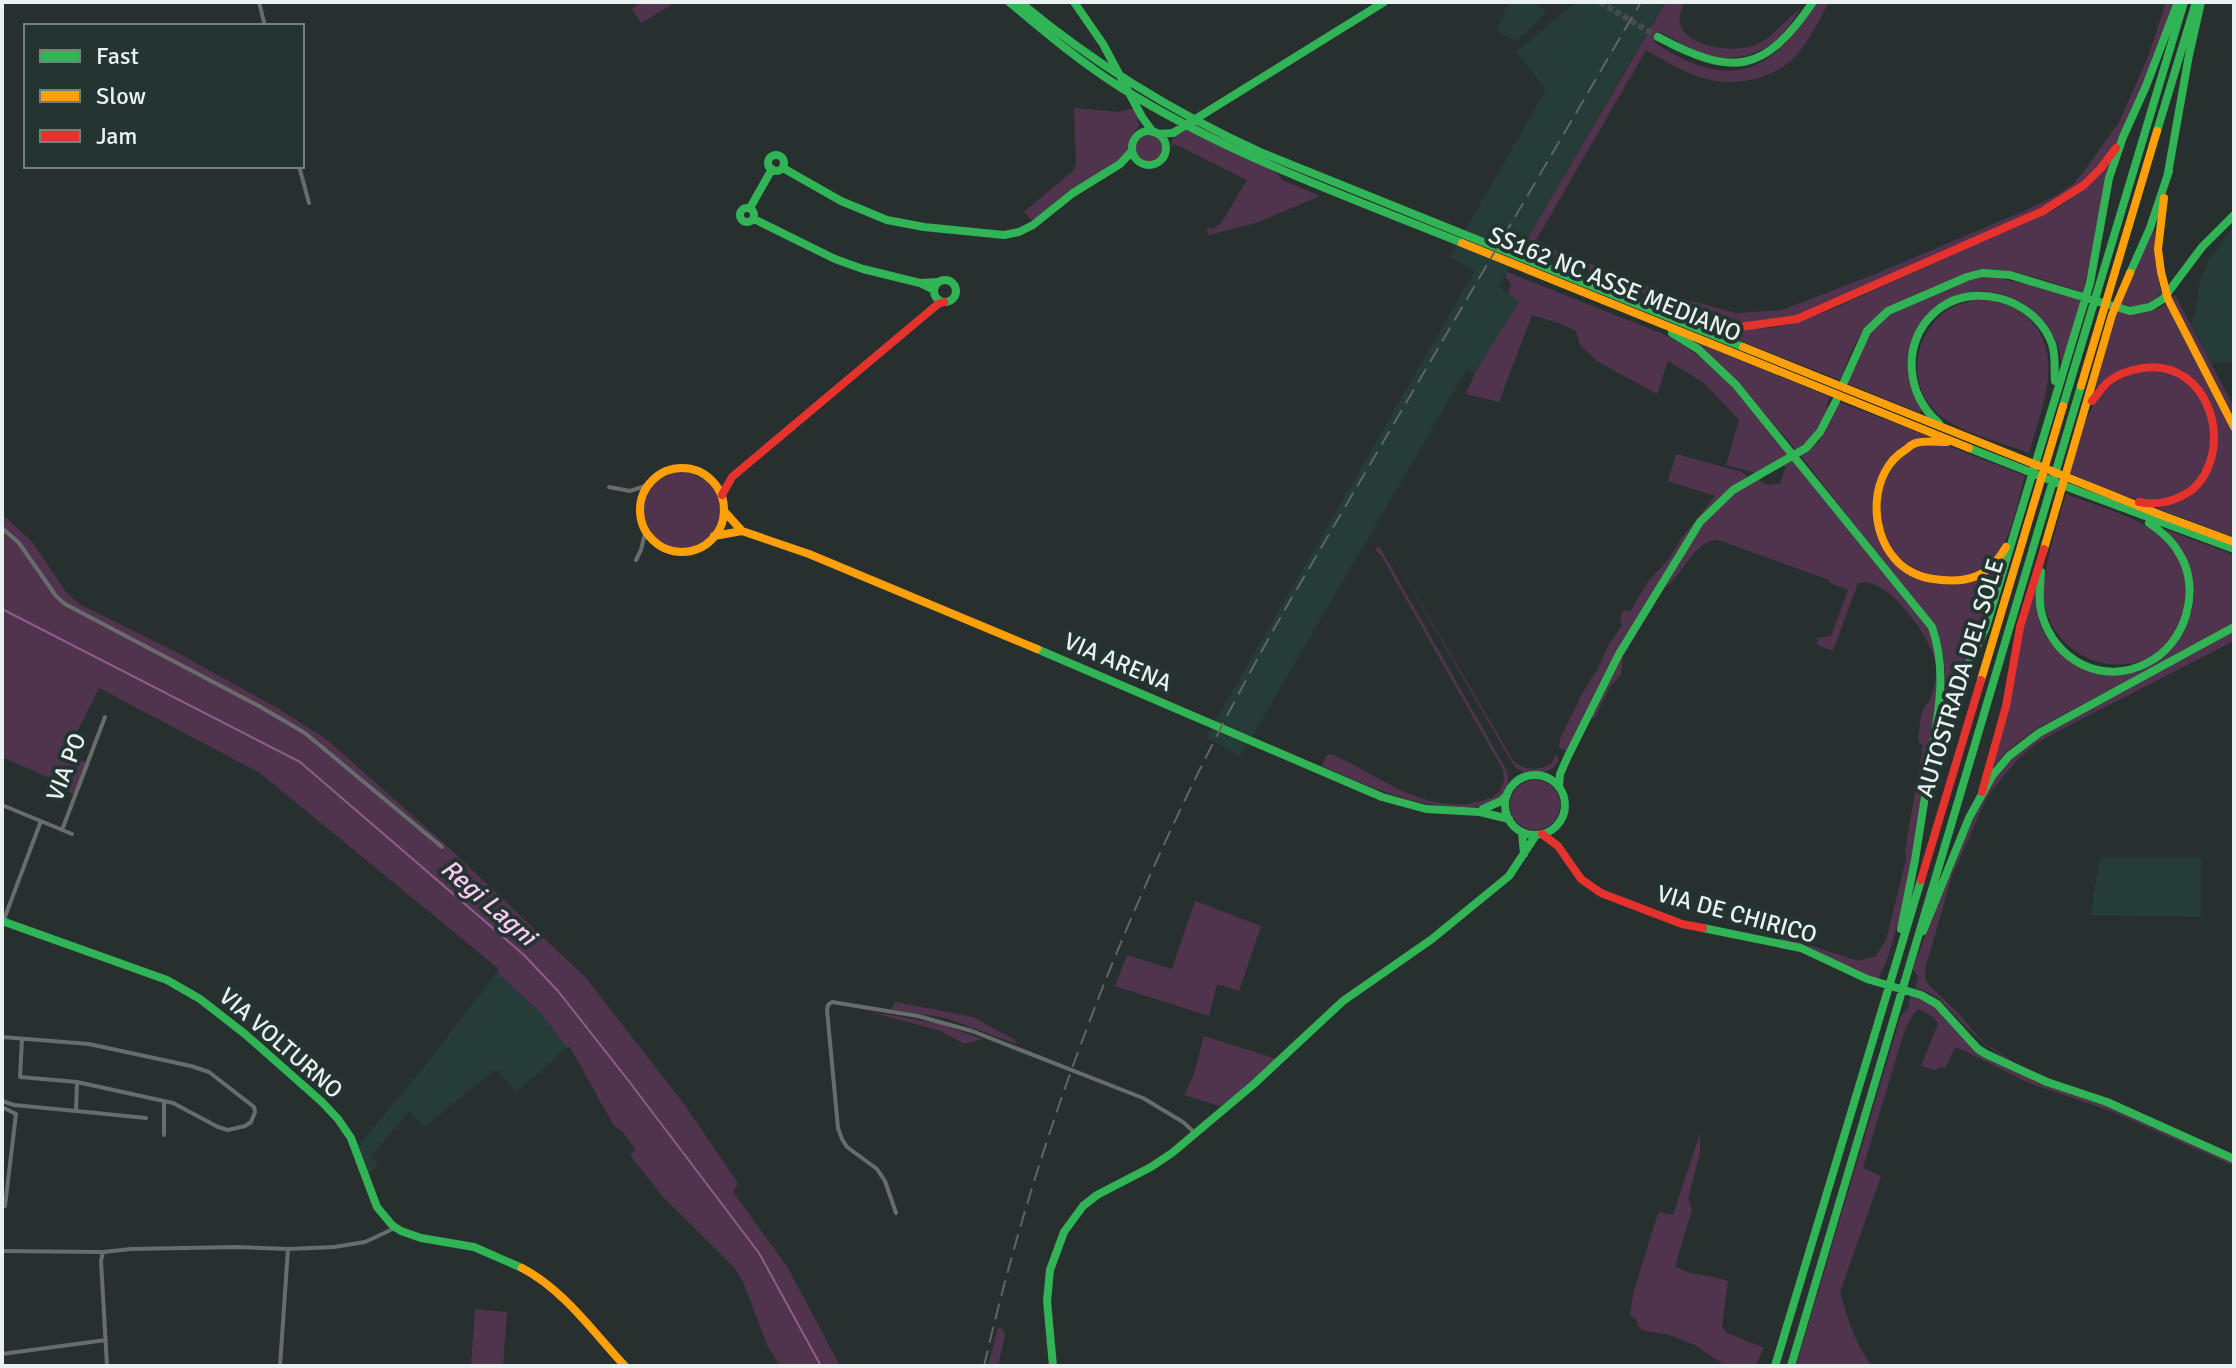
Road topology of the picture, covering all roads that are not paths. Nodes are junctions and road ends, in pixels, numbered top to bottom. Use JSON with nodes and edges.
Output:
{"nodes":[{"id":1,"x":259,"y":2,"type":"edge"},
{"id":2,"x":1009,"y":2,"type":"edge"},
{"id":3,"x":1020,"y":2,"type":"edge"},
{"id":4,"x":1074,"y":2,"type":"edge"},
{"id":5,"x":1384,"y":2,"type":"edge"},
{"id":6,"x":1813,"y":2,"type":"edge"},
{"id":7,"x":2178,"y":2,"type":"edge"},
{"id":8,"x":2184,"y":2,"type":"edge"},
{"id":9,"x":2199,"y":2,"type":"edge"},
{"id":10,"x":264,"y":24,"type":"edge"},
{"id":11,"x":1658,"y":37,"type":"tunnel mouth"},
{"id":12,"x":1143,"y":119,"type":"junction"},
{"id":13,"x":1182,"y":119,"type":"junction"},
{"id":14,"x":1155,"y":133,"type":"junction"},
{"id":15,"x":1173,"y":133,"type":"junction"},
{"id":16,"x":1138,"y":135,"type":"junction"},
{"id":17,"x":2123,"y":137,"type":"junction"},
{"id":18,"x":1166,"y":147,"type":"junction"},
{"id":19,"x":1132,"y":151,"type":"junction"},
{"id":20,"x":1138,"y":161,"type":"junction"},
{"id":21,"x":1122,"y":163,"type":"junction"},
{"id":22,"x":300,"y":168,"type":"edge"},
{"id":23,"x":783,"y":168,"type":"junction"},
{"id":24,"x":772,"y":169,"type":"junction"},
{"id":25,"x":2169,"y":171,"type":"junction"},
{"id":26,"x":1302,"y":174,"type":"junction"},
{"id":27,"x":309,"y":203,"type":"dead end"},
{"id":28,"x":2234,"y":215,"type":"edge"},
{"id":29,"x":940,"y":281,"type":"junction"},
{"id":30,"x":920,"y":283,"type":"junction"},
{"id":31,"x":934,"y":292,"type":"junction"},
{"id":32,"x":944,"y":302,"type":"junction"},
{"id":33,"x":922,"y":317,"type":"junction"},
{"id":34,"x":1669,"y":322,"type":"junction"},
{"id":35,"x":1844,"y":382,"type":"dead end"},
{"id":36,"x":1836,"y":401,"type":"dead end"},
{"id":37,"x":2052,"y":404,"type":"junction"},
{"id":38,"x":2085,"y":412,"type":"junction"},
{"id":39,"x":2234,"y":427,"type":"edge"},
{"id":40,"x":1949,"y":430,"type":"junction"},
{"id":41,"x":1970,"y":447,"type":"junction"},
{"id":42,"x":2018,"y":462,"type":"junction"},
{"id":43,"x":732,"y":477,"type":"junction"},
{"id":44,"x":711,"y":479,"type":"junction"},
{"id":45,"x":648,"y":485,"type":"junction"},
{"id":46,"x":609,"y":487,"type":"dead end"},
{"id":47,"x":722,"y":495,"type":"junction"},
{"id":48,"x":2107,"y":497,"type":"junction"},
{"id":49,"x":724,"y":511,"type":"junction"},
{"id":50,"x":2017,"y":524,"type":"junction"},
{"id":51,"x":2,"y":528,"type":"edge"},
{"id":52,"x":646,"y":529,"type":"junction"},
{"id":53,"x":742,"y":531,"type":"junction"},
{"id":54,"x":714,"y":536,"type":"junction"},
{"id":55,"x":2234,"y":542,"type":"edge"},
{"id":56,"x":2044,"y":548,"type":"junction"},
{"id":57,"x":2234,"y":549,"type":"edge"},
{"id":58,"x":636,"y":560,"type":"dead end"},
{"id":59,"x":2234,"y":627,"type":"edge"},
{"id":60,"x":105,"y":717,"type":"dead end"},
{"id":61,"x":1568,"y":756,"type":"junction"},
{"id":62,"x":1930,"y":765,"type":"junction"},
{"id":63,"x":1542,"y":776,"type":"junction"},
{"id":64,"x":1559,"y":787,"type":"junction"},
{"id":65,"x":1982,"y":792,"type":"junction"},
{"id":66,"x":1507,"y":795,"type":"junction"},
{"id":67,"x":2,"y":805,"type":"edge"},
{"id":68,"x":1482,"y":810,"type":"junction"},
{"id":69,"x":1509,"y":819,"type":"junction"},
{"id":70,"x":41,"y":821,"type":"junction"},
{"id":71,"x":1556,"y":827,"type":"junction"},
{"id":72,"x":62,"y":830,"type":"junction"},
{"id":73,"x":1522,"y":832,"type":"junction"},
{"id":74,"x":72,"y":834,"type":"dead end"},
{"id":75,"x":1539,"y":834,"type":"junction"},
{"id":76,"x":1558,"y":846,"type":"junction"},
{"id":77,"x":442,"y":847,"type":"dead end"},
{"id":78,"x":1524,"y":854,"type":"junction"},
{"id":79,"x":2,"y":921,"type":"edge"},
{"id":80,"x":1906,"y":973,"type":"junction"},
{"id":81,"x":1891,"y":979,"type":"junction"},
{"id":82,"x":2,"y":1037,"type":"edge"},
{"id":83,"x":22,"y":1039,"type":"junction"},
{"id":84,"x":77,"y":1082,"type":"junction"},
{"id":85,"x":2,"y":1101,"type":"edge"},
{"id":86,"x":164,"y":1101,"type":"junction"},
{"id":87,"x":2,"y":1107,"type":"edge"},
{"id":88,"x":76,"y":1111,"type":"junction"},
{"id":89,"x":146,"y":1118,"type":"dead end"},
{"id":90,"x":1195,"y":1133,"type":"junction"},
{"id":91,"x":164,"y":1135,"type":"dead end"},
{"id":92,"x":2234,"y":1159,"type":"edge"},
{"id":93,"x":5,"y":1206,"type":"dead end"},
{"id":94,"x":896,"y":1213,"type":"dead end"},
{"id":95,"x":395,"y":1228,"type":"junction"},
{"id":96,"x":288,"y":1249,"type":"junction"},
{"id":97,"x":2,"y":1251,"type":"edge"},
{"id":98,"x":103,"y":1252,"type":"junction"},
{"id":99,"x":106,"y":1340,"type":"junction"},
{"id":100,"x":2,"y":1354,"type":"edge"},
{"id":101,"x":107,"y":1366,"type":"edge"},
{"id":102,"x":280,"y":1366,"type":"edge"},
{"id":103,"x":625,"y":1366,"type":"edge"},
{"id":104,"x":1053,"y":1366,"type":"edge"},
{"id":105,"x":1775,"y":1366,"type":"edge"},
{"id":106,"x":1791,"y":1366,"type":"edge"}],
"edges":[{"from":1,"to":10,"type":"street"},
{"from":2,"to":13,"type":"main road","name":"SS162 NC ASSE MEDIANO"},
{"from":3,"to":13,"type":"main road","name":"SS162 NC ASSE MEDIANO"},
{"from":4,"to":12,"type":"main road"},
{"from":5,"to":15,"type":"main road"},
{"from":6,"to":11,"type":"main road"},
{"from":7,"to":17,"type":"main road"},
{"from":8,"to":81,"type":"main road","name":"AUTOSTRADA DEL SOLE"},
{"from":9,"to":25,"type":"main road"},
{"from":9,"to":80,"type":"main road","name":"AUTOSTRADA DEL SOLE"},
{"from":12,"to":14,"type":"main road"},
{"from":12,"to":16,"type":"main road"},
{"from":13,"to":26,"type":"main road","name":"SS162 NC ASSE MEDIANO"},
{"from":14,"to":15,"type":"main road"},
{"from":14,"to":16,"type":"main road"},
{"from":14,"to":18,"type":"main road"},
{"from":15,"to":18,"type":"main road"},
{"from":16,"to":19,"type":"main road"},
{"from":17,"to":34,"type":"main road"},
{"from":17,"to":37,"type":"main road"},
{"from":18,"to":20,"type":"main road"},
{"from":19,"to":20,"type":"main road"},
{"from":19,"to":21,"type":"main road"},
{"from":20,"to":21,"type":"main road"},
{"from":21,"to":23,"type":"main road"},
{"from":22,"to":27,"type":"street"},
{"from":23,"to":24,"type":"main road"},
{"from":23,"to":24,"type":"main road"},
{"from":24,"to":30,"type":"main road"},
{"from":25,"to":38,"type":"main road"},
{"from":25,"to":39,"type":"main road"},
{"from":26,"to":34,"type":"main road","name":"SS162 NC ASSE MEDIANO"},
{"from":26,"to":34,"type":"main road","name":"SS162 NC ASSE MEDIANO"},
{"from":28,"to":35,"type":"main road"},
{"from":29,"to":30,"type":"main road"},
{"from":29,"to":31,"type":"main road"},
{"from":29,"to":32,"type":"main road"},
{"from":30,"to":31,"type":"main road"},
{"from":31,"to":32,"type":"main road"},
{"from":31,"to":33,"type":"main road"},
{"from":32,"to":33,"type":"main road"},
{"from":33,"to":43,"type":"main road"},
{"from":34,"to":40,"type":"main road","name":"SS162 NC ASSE MEDIANO"},
{"from":34,"to":41,"type":"main road","name":"SS162 NC ASSE MEDIANO"},
{"from":34,"to":62,"type":"main road"},
{"from":36,"to":61,"type":"main road"},
{"from":37,"to":40,"type":"main road"},
{"from":37,"to":50,"type":"main road"},
{"from":38,"to":48,"type":"main road"},
{"from":38,"to":56,"type":"main road"},
{"from":40,"to":42,"type":"main road","name":"SS162 NC ASSE MEDIANO"},
{"from":41,"to":42,"type":"main road","name":"SS162 NC ASSE MEDIANO"},
{"from":41,"to":50,"type":"main road"},
{"from":42,"to":48,"type":"main road","name":"SS162 NC ASSE MEDIANO"},
{"from":43,"to":44,"type":"main road"},
{"from":43,"to":47,"type":"main road"},
{"from":44,"to":45,"type":"main road"},
{"from":44,"to":47,"type":"main road"},
{"from":45,"to":46,"type":"street"},
{"from":45,"to":52,"type":"main road"},
{"from":47,"to":49,"type":"main road"},
{"from":48,"to":55,"type":"main road","name":"SS162 NC ASSE MEDIANO"},
{"from":48,"to":56,"type":"main road"},
{"from":48,"to":57,"type":"main road","name":"SS162 NC ASSE MEDIANO"},
{"from":49,"to":53,"type":"main road","name":"VIA ARENA"},
{"from":49,"to":54,"type":"main road"},
{"from":50,"to":62,"type":"main road"},
{"from":51,"to":77,"type":"street"},
{"from":52,"to":54,"type":"main road"},
{"from":52,"to":58,"type":"street"},
{"from":53,"to":54,"type":"main road","name":"VIA ARENA"},
{"from":53,"to":68,"type":"main road","name":"VIA ARENA"},
{"from":56,"to":65,"type":"main road"},
{"from":59,"to":65,"type":"main road"},
{"from":60,"to":72,"type":"street","name":"VIA PO"},
{"from":61,"to":63,"type":"main road"},
{"from":61,"to":64,"type":"main road"},
{"from":62,"to":81,"type":"main road"},
{"from":63,"to":64,"type":"main road"},
{"from":63,"to":66,"type":"main road"},
{"from":64,"to":71,"type":"main road"},
{"from":65,"to":80,"type":"main road"},
{"from":66,"to":68,"type":"main road"},
{"from":66,"to":69,"type":"main road"},
{"from":67,"to":70,"type":"street","name":"VIA PO"},
{"from":68,"to":69,"type":"main road","name":"VIA ARENA"},
{"from":69,"to":73,"type":"main road"},
{"from":70,"to":72,"type":"street","name":"VIA PO"},
{"from":70,"to":79,"type":"street"},
{"from":71,"to":75,"type":"main road"},
{"from":71,"to":76,"type":"main road"},
{"from":72,"to":74,"type":"street","name":"VIA PO"},
{"from":73,"to":75,"type":"main road"},
{"from":73,"to":78,"type":"main road"},
{"from":75,"to":76,"type":"main road","name":"VIA DE CHIRICO"},
{"from":75,"to":78,"type":"main road"},
{"from":76,"to":92,"type":"main road","name":"VIA DE CHIRICO"},
{"from":78,"to":90,"type":"main road"},
{"from":79,"to":95,"type":"main road","name":"VIA VOLTURNO"},
{"from":80,"to":106,"type":"main road","name":"AUTOSTRADA DEL SOLE"},
{"from":81,"to":105,"type":"main road","name":"AUTOSTRADA DEL SOLE"},
{"from":82,"to":83,"type":"street"},
{"from":83,"to":84,"type":"street"},
{"from":83,"to":86,"type":"street"},
{"from":84,"to":86,"type":"street"},
{"from":84,"to":88,"type":"street"},
{"from":85,"to":88,"type":"street"},
{"from":86,"to":91,"type":"street"},
{"from":87,"to":93,"type":"street"},
{"from":88,"to":89,"type":"street"},
{"from":90,"to":94,"type":"street"},
{"from":90,"to":104,"type":"main road"},
{"from":95,"to":96,"type":"street"},
{"from":95,"to":103,"type":"main road"},
{"from":96,"to":98,"type":"street"},
{"from":96,"to":102,"type":"street"},
{"from":97,"to":98,"type":"street"},
{"from":98,"to":99,"type":"street"},
{"from":99,"to":100,"type":"street"},
{"from":99,"to":101,"type":"street"}]}
